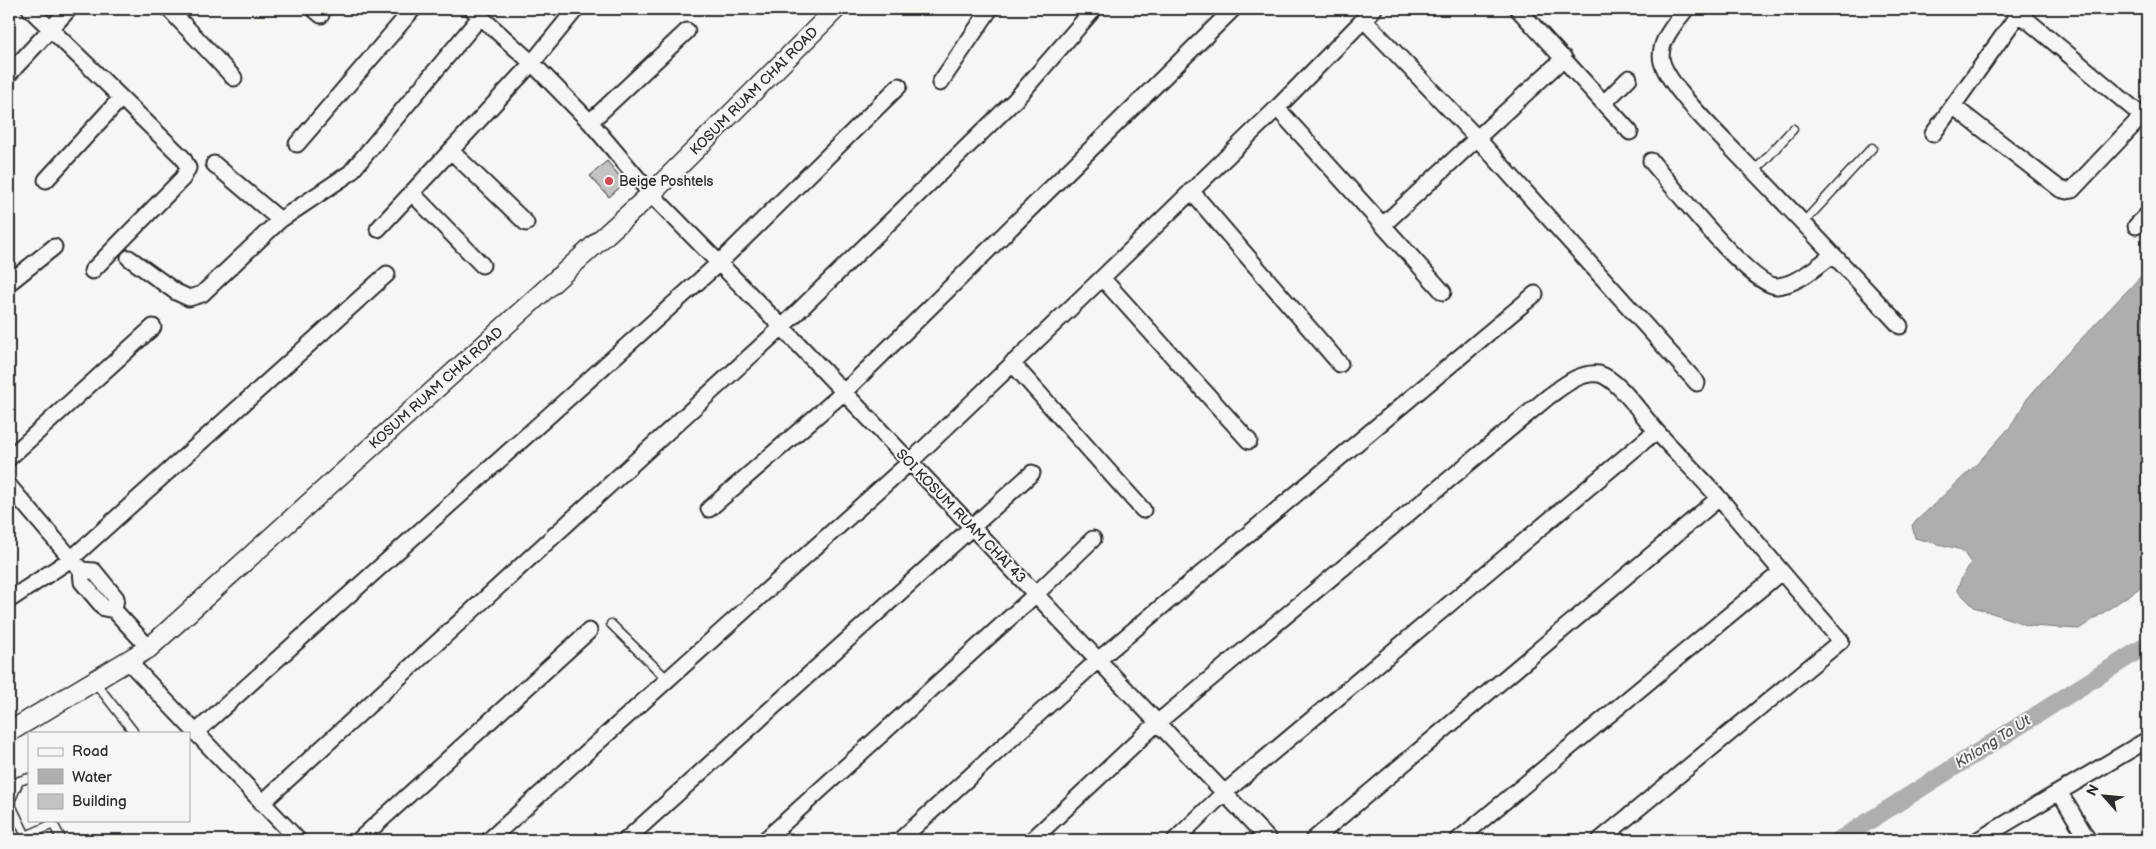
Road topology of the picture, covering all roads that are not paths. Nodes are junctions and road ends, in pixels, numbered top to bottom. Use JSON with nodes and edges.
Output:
{"nodes":[{"id":1,"x":30,"y":9,"type":"edge"},
{"id":2,"x":69,"y":9,"type":"edge"},
{"id":3,"x":169,"y":9,"type":"edge"},
{"id":4,"x":413,"y":9,"type":"edge"},
{"id":5,"x":576,"y":9,"type":"edge"},
{"id":6,"x":836,"y":9,"type":"edge"},
{"id":7,"x":990,"y":9,"type":"edge"},
{"id":8,"x":1094,"y":9,"type":"edge"},
{"id":9,"x":1233,"y":9,"type":"edge"},
{"id":10,"x":1518,"y":9,"type":"edge"},
{"id":11,"x":1686,"y":9,"type":"edge"},
{"id":12,"x":2019,"y":10,"type":"edge"},
{"id":13,"x":476,"y":13,"type":"edge"},
{"id":14,"x":1369,"y":14,"type":"edge"},
{"id":15,"x":51,"y":28,"type":"junction"},
{"id":16,"x":686,"y":31,"type":"dead end"},
{"id":17,"x":1564,"y":58,"type":"junction"},
{"id":18,"x":532,"y":63,"type":"junction"},
{"id":19,"x":9,"y":74,"type":"edge"},
{"id":20,"x":234,"y":78,"type":"dead end"},
{"id":21,"x":1629,"y":78,"type":"dead end"},
{"id":22,"x":940,"y":83,"type":"dead end"},
{"id":23,"x":899,"y":86,"type":"dead end"},
{"id":24,"x":121,"y":98,"type":"junction"},
{"id":25,"x":1604,"y":103,"type":"junction"},
{"id":26,"x":1952,"y":106,"type":"junction"},
{"id":27,"x":1277,"y":108,"type":"junction"},
{"id":28,"x":2145,"y":118,"type":"edge"},
{"id":29,"x":590,"y":122,"type":"junction"},
{"id":30,"x":1794,"y":129,"type":"dead end"},
{"id":31,"x":1630,"y":132,"type":"dead end"},
{"id":32,"x":1933,"y":134,"type":"dead end"},
{"id":33,"x":1477,"y":138,"type":"junction"},
{"id":34,"x":297,"y":144,"type":"dead end"},
{"id":35,"x":1872,"y":148,"type":"dead end"},
{"id":36,"x":451,"y":151,"type":"junction"},
{"id":37,"x":1651,"y":161,"type":"dead end"},
{"id":38,"x":214,"y":164,"type":"dead end"},
{"id":39,"x":1754,"y":172,"type":"junction"},
{"id":40,"x":46,"y":180,"type":"dead end"},
{"id":41,"x":1191,"y":191,"type":"junction"},
{"id":42,"x":412,"y":193,"type":"junction"},
{"id":43,"x":651,"y":194,"type":"junction"},
{"id":44,"x":280,"y":220,"type":"junction"},
{"id":45,"x":526,"y":223,"type":"dead end"},
{"id":46,"x":1803,"y":223,"type":"junction"},
{"id":47,"x":1383,"y":225,"type":"junction"},
{"id":48,"x":378,"y":230,"type":"dead end"},
{"id":49,"x":54,"y":247,"type":"dead end"},
{"id":50,"x":1833,"y":255,"type":"junction"},
{"id":51,"x":129,"y":258,"type":"dead end"},
{"id":52,"x":719,"y":263,"type":"junction"},
{"id":53,"x":482,"y":265,"type":"dead end"},
{"id":54,"x":92,"y":271,"type":"dead end"},
{"id":55,"x":387,"y":274,"type":"dead end"},
{"id":56,"x":1102,"y":278,"type":"junction"},
{"id":57,"x":9,"y":283,"type":"edge"},
{"id":58,"x":1443,"y":292,"type":"dead end"},
{"id":59,"x":1535,"y":294,"type":"dead end"},
{"id":60,"x":1900,"y":326,"type":"dead end"},
{"id":61,"x":782,"y":327,"type":"junction"},
{"id":62,"x":153,"y":328,"type":"dead end"},
{"id":63,"x":1012,"y":363,"type":"junction"},
{"id":64,"x":1340,"y":364,"type":"dead end"},
{"id":65,"x":1697,"y":383,"type":"dead end"},
{"id":66,"x":843,"y":393,"type":"junction"},
{"id":67,"x":1656,"y":431,"type":"junction"},
{"id":68,"x":1249,"y":440,"type":"dead end"},
{"id":69,"x":9,"y":458,"type":"edge"},
{"id":70,"x":910,"y":462,"type":"junction"},
{"id":71,"x":1032,"y":473,"type":"dead end"},
{"id":72,"x":9,"y":486,"type":"edge"},
{"id":73,"x":1719,"y":498,"type":"junction"},
{"id":74,"x":710,"y":510,"type":"dead end"},
{"id":75,"x":1143,"y":510,"type":"dead end"},
{"id":76,"x":972,"y":528,"type":"junction"},
{"id":77,"x":1093,"y":539,"type":"dead end"},
{"id":78,"x":76,"y":565,"type":"junction"},
{"id":79,"x":1781,"y":572,"type":"junction"},
{"id":80,"x":1036,"y":594,"type":"junction"},
{"id":81,"x":9,"y":600,"type":"edge"},
{"id":82,"x":611,"y":624,"type":"dead end"},
{"id":83,"x":589,"y":630,"type":"dead end"},
{"id":84,"x":149,"y":648,"type":"junction"},
{"id":85,"x":127,"y":660,"type":"junction"},
{"id":86,"x":1098,"y":660,"type":"junction"},
{"id":87,"x":668,"y":680,"type":"junction"},
{"id":88,"x":94,"y":681,"type":"junction"},
{"id":89,"x":1157,"y":723,"type":"junction"},
{"id":90,"x":133,"y":731,"type":"dead end"},
{"id":91,"x":9,"y":732,"type":"edge"},
{"id":92,"x":195,"y":733,"type":"junction"},
{"id":93,"x":2147,"y":740,"type":"edge"},
{"id":94,"x":28,"y":778,"type":"edge"},
{"id":95,"x":1224,"y":793,"type":"junction"},
{"id":96,"x":2060,"y":793,"type":"junction"},
{"id":97,"x":9,"y":803,"type":"edge"},
{"id":98,"x":262,"y":803,"type":"junction"},
{"id":99,"x":62,"y":840,"type":"edge"},
{"id":100,"x":298,"y":840,"type":"edge"},
{"id":101,"x":360,"y":840,"type":"edge"},
{"id":102,"x":489,"y":840,"type":"edge"},
{"id":103,"x":626,"y":840,"type":"edge"},
{"id":104,"x":765,"y":840,"type":"edge"},
{"id":105,"x":900,"y":840,"type":"edge"},
{"id":106,"x":1032,"y":840,"type":"edge"},
{"id":107,"x":1175,"y":840,"type":"edge"},
{"id":108,"x":1269,"y":840,"type":"edge"},
{"id":109,"x":1313,"y":840,"type":"edge"},
{"id":110,"x":1458,"y":840,"type":"edge"},
{"id":111,"x":1600,"y":840,"type":"edge"},
{"id":112,"x":1978,"y":840,"type":"edge"},
{"id":113,"x":2088,"y":840,"type":"edge"}],
"edges":[{"from":1,"to":15,"type":"street"},
{"from":2,"to":15,"type":"street"},
{"from":3,"to":20,"type":"street"},
{"from":4,"to":34,"type":"street"},
{"from":5,"to":18,"type":"street"},
{"from":6,"to":43,"type":"street","name":"KOSUM RUAM CHAI ROAD"},
{"from":7,"to":22,"type":"street"},
{"from":8,"to":61,"type":"street"},
{"from":9,"to":66,"type":"street"},
{"from":10,"to":17,"type":"street"},
{"from":11,"to":39,"type":"street"},
{"from":12,"to":26,"type":"street"},
{"from":12,"to":28,"type":"street"},
{"from":13,"to":18,"type":"street","name":"SOI KOSUM RUAM CHAI 43"},
{"from":13,"to":44,"type":"street"},
{"from":14,"to":27,"type":"street"},
{"from":14,"to":33,"type":"street"},
{"from":15,"to":19,"type":"street"},
{"from":15,"to":24,"type":"street"},
{"from":16,"to":29,"type":"street"},
{"from":17,"to":25,"type":"street"},
{"from":17,"to":33,"type":"street"},
{"from":18,"to":29,"type":"street","name":"SOI KOSUM RUAM CHAI 43"},
{"from":18,"to":36,"type":"street"},
{"from":21,"to":25,"type":"street"},
{"from":23,"to":52,"type":"street"},
{"from":24,"to":40,"type":"street"},
{"from":24,"to":54,"type":"street"},
{"from":25,"to":31,"type":"street"},
{"from":26,"to":28,"type":"street"},
{"from":26,"to":32,"type":"street"},
{"from":27,"to":41,"type":"street"},
{"from":27,"to":47,"type":"street"},
{"from":29,"to":43,"type":"street","name":"SOI KOSUM RUAM CHAI 43"},
{"from":30,"to":39,"type":"lane"},
{"from":33,"to":47,"type":"street"},
{"from":33,"to":65,"type":"street"},
{"from":35,"to":46,"type":"lane"},
{"from":36,"to":42,"type":"street"},
{"from":36,"to":45,"type":"street"},
{"from":37,"to":50,"type":"street"},
{"from":38,"to":44,"type":"street"},
{"from":39,"to":46,"type":"street"},
{"from":41,"to":56,"type":"street"},
{"from":41,"to":64,"type":"street"},
{"from":42,"to":48,"type":"street"},
{"from":42,"to":53,"type":"street"},
{"from":43,"to":52,"type":"street","name":"SOI KOSUM RUAM CHAI 43"},
{"from":43,"to":84,"type":"street","name":"KOSUM RUAM CHAI ROAD"},
{"from":44,"to":51,"type":"street"},
{"from":46,"to":50,"type":"street"},
{"from":47,"to":58,"type":"street"},
{"from":49,"to":57,"type":"street"},
{"from":50,"to":60,"type":"street"},
{"from":52,"to":61,"type":"street","name":"SOI KOSUM RUAM CHAI 43"},
{"from":52,"to":92,"type":"street"},
{"from":55,"to":78,"type":"street"},
{"from":56,"to":63,"type":"street"},
{"from":56,"to":68,"type":"street"},
{"from":59,"to":86,"type":"street"},
{"from":61,"to":66,"type":"street","name":"SOI KOSUM RUAM CHAI 43"},
{"from":61,"to":98,"type":"street"},
{"from":62,"to":69,"type":"street"},
{"from":63,"to":70,"type":"street"},
{"from":63,"to":75,"type":"street"},
{"from":66,"to":70,"type":"street","name":"SOI KOSUM RUAM CHAI 43"},
{"from":66,"to":74,"type":"street"},
{"from":67,"to":73,"type":"street"},
{"from":67,"to":89,"type":"street"},
{"from":67,"to":95,"type":"street"},
{"from":70,"to":76,"type":"street","name":"SOI KOSUM RUAM CHAI 43"},
{"from":70,"to":87,"type":"street"},
{"from":71,"to":76,"type":"street"},
{"from":72,"to":78,"type":"street"},
{"from":73,"to":79,"type":"street"},
{"from":73,"to":109,"type":"street"},
{"from":76,"to":80,"type":"street","name":"SOI KOSUM RUAM CHAI 43"},
{"from":76,"to":103,"type":"street"},
{"from":77,"to":80,"type":"street"},
{"from":78,"to":81,"type":"street"},
{"from":78,"to":84,"type":"street"},
{"from":79,"to":110,"type":"street"},
{"from":79,"to":111,"type":"street"},
{"from":80,"to":86,"type":"street","name":"SOI KOSUM RUAM CHAI 43"},
{"from":80,"to":104,"type":"street"},
{"from":82,"to":87,"type":"lane"},
{"from":83,"to":101,"type":"street"},
{"from":84,"to":85,"type":"street","name":"KOSUM RUAM CHAI ROAD"},
{"from":85,"to":88,"type":"street","name":"KOSUM RUAM CHAI ROAD"},
{"from":85,"to":92,"type":"street"},
{"from":86,"to":89,"type":"street","name":"SOI KOSUM RUAM CHAI 43"},
{"from":86,"to":105,"type":"street"},
{"from":87,"to":102,"type":"street"},
{"from":88,"to":90,"type":"lane"},
{"from":88,"to":91,"type":"street","name":"KOSUM RUAM CHAI ROAD"},
{"from":89,"to":95,"type":"street","name":"SOI KOSUM RUAM CHAI 43"},
{"from":89,"to":106,"type":"street"},
{"from":92,"to":98,"type":"street"},
{"from":93,"to":96,"type":"street"},
{"from":94,"to":97,"type":"lane"},
{"from":95,"to":107,"type":"street"},
{"from":95,"to":108,"type":"street","name":"SOI KOSUM RUAM CHAI 43"},
{"from":96,"to":112,"type":"street"},
{"from":96,"to":113,"type":"street"},
{"from":97,"to":99,"type":"lane"},
{"from":98,"to":100,"type":"street"}]}
